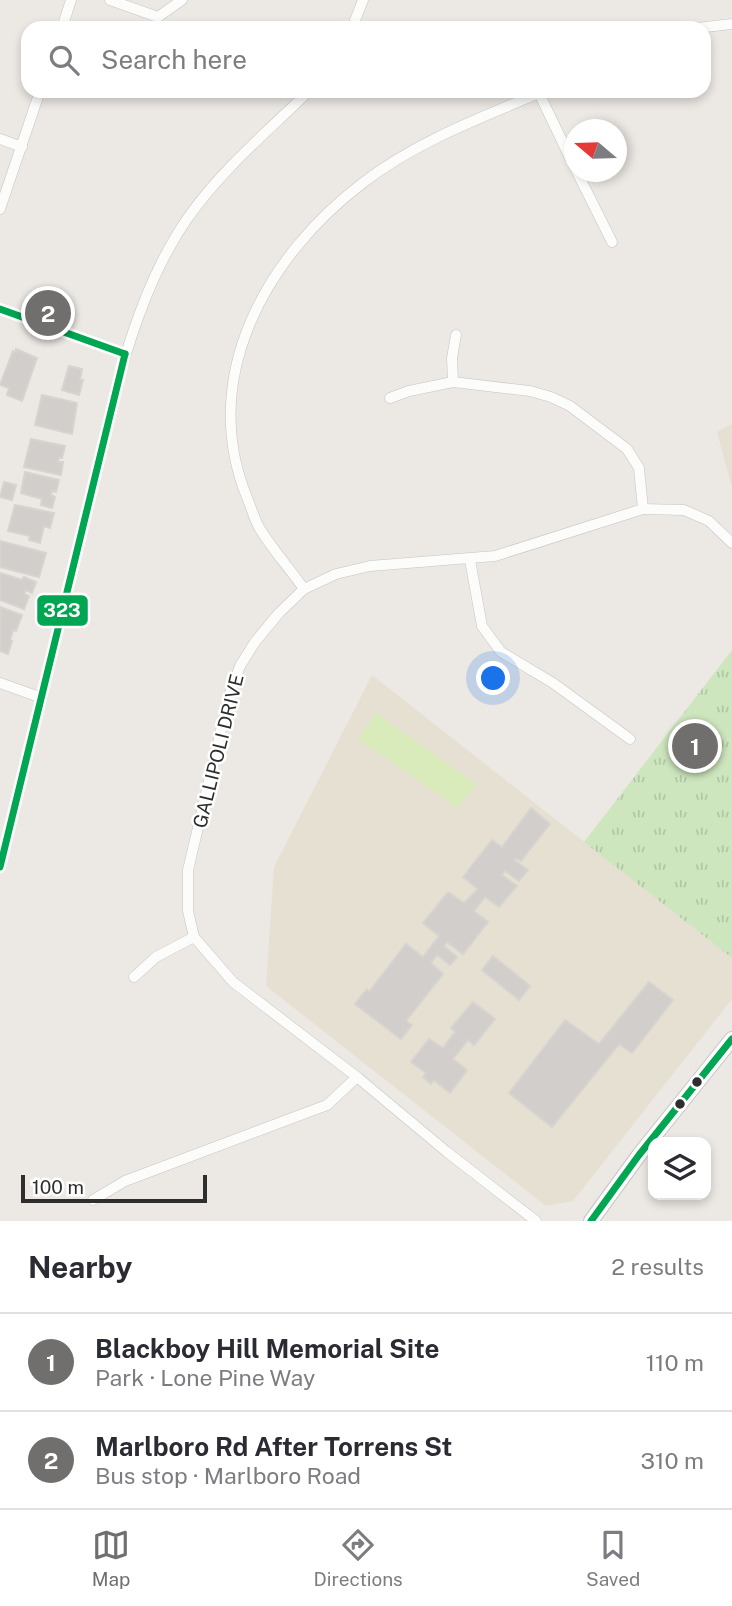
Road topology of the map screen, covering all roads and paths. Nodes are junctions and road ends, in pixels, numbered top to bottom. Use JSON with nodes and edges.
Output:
{"nodes":[{"id":1,"x":71,"y":0,"type":"edge"},
{"id":2,"x":110,"y":0,"type":"edge"},
{"id":3,"x":182,"y":0,"type":"edge"},
{"id":4,"x":363,"y":0,"type":"edge"},
{"id":5,"x":64,"y":21,"type":"edge"},
{"id":6,"x":355,"y":21,"type":"edge"},
{"id":7,"x":732,"y":24,"type":"edge"},
{"id":8,"x":711,"y":26,"type":"edge"},
{"id":9,"x":38,"y":98,"type":"edge"},
{"id":10,"x":302,"y":98,"type":"edge"},
{"id":11,"x":528,"y":98,"type":"edge"},
{"id":12,"x":544,"y":98,"type":"edge"},
{"id":13,"x":0,"y":139,"type":"edge"},
{"id":14,"x":564,"y":142,"type":"edge"},
{"id":15,"x":22,"y":147,"type":"junction"},
{"id":16,"x":582,"y":182,"type":"edge"},
{"id":17,"x":0,"y":209,"type":"edge"},
{"id":18,"x":612,"y":243,"type":"dead end"},
{"id":19,"x":0,"y":309,"type":"edge"},
{"id":20,"x":456,"y":335,"type":"dead end"},
{"id":21,"x":125,"y":354,"type":"junction"},
{"id":22,"x":453,"y":382,"type":"junction"},
{"id":23,"x":390,"y":398,"type":"dead end"},
{"id":24,"x":643,"y":509,"type":"junction"},
{"id":25,"x":732,"y":543,"type":"edge"},
{"id":26,"x":470,"y":560,"type":"junction"},
{"id":27,"x":304,"y":589,"type":"junction"},
{"id":28,"x":0,"y":683,"type":"edge"},
{"id":29,"x":42,"y":698,"type":"junction"},
{"id":30,"x":630,"y":739,"type":"dead end"},
{"id":31,"x":0,"y":867,"type":"edge"},
{"id":32,"x":194,"y":937,"type":"junction"},
{"id":33,"x":134,"y":977,"type":"dead end"},
{"id":34,"x":732,"y":1040,"type":"edge"},
{"id":35,"x":357,"y":1077,"type":"junction"},
{"id":36,"x":613,"y":1189,"type":"junction"},
{"id":37,"x":507,"y":1198,"type":"junction"},
{"id":38,"x":93,"y":1200,"type":"dead end"},
{"id":39,"x":527,"y":1221,"type":"edge"},
{"id":40,"x":536,"y":1221,"type":"edge"},
{"id":41,"x":591,"y":1221,"type":"edge"},
{"id":42,"x":600,"y":1221,"type":"edge"}],
"edges":[{"from":1,"to":5,"type":"street"},
{"from":2,"to":3,"type":"street"},
{"from":4,"to":6,"type":"street"},
{"from":7,"to":8,"type":"street"},
{"from":9,"to":15,"type":"street"},
{"from":10,"to":21,"type":"street"},
{"from":11,"to":27,"type":"street"},
{"from":12,"to":14,"type":"street"},
{"from":13,"to":15,"type":"street"},
{"from":15,"to":17,"type":"street"},
{"from":16,"to":18,"type":"street"},
{"from":19,"to":21,"type":"street"},
{"from":20,"to":22,"type":"street"},
{"from":21,"to":29,"type":"street"},
{"from":22,"to":23,"type":"street"},
{"from":22,"to":24,"type":"street"},
{"from":24,"to":25,"type":"street","name":"GALLIPOLI DRIVE"},
{"from":24,"to":26,"type":"street","name":"GALLIPOLI DRIVE"},
{"from":26,"to":27,"type":"street","name":"GALLIPOLI DRIVE"},
{"from":26,"to":30,"type":"street"},
{"from":27,"to":32,"type":"street","name":"GALLIPOLI DRIVE"},
{"from":28,"to":29,"type":"street"},
{"from":29,"to":31,"type":"street"},
{"from":32,"to":33,"type":"street"},
{"from":32,"to":35,"type":"street"},
{"from":34,"to":36,"type":"main road"},
{"from":35,"to":37,"type":"street"},
{"from":35,"to":38,"type":"street"},
{"from":36,"to":41,"type":"main road"},
{"from":36,"to":42,"type":"main road"},
{"from":37,"to":39,"type":"street"},
{"from":37,"to":40,"type":"street"}]}
